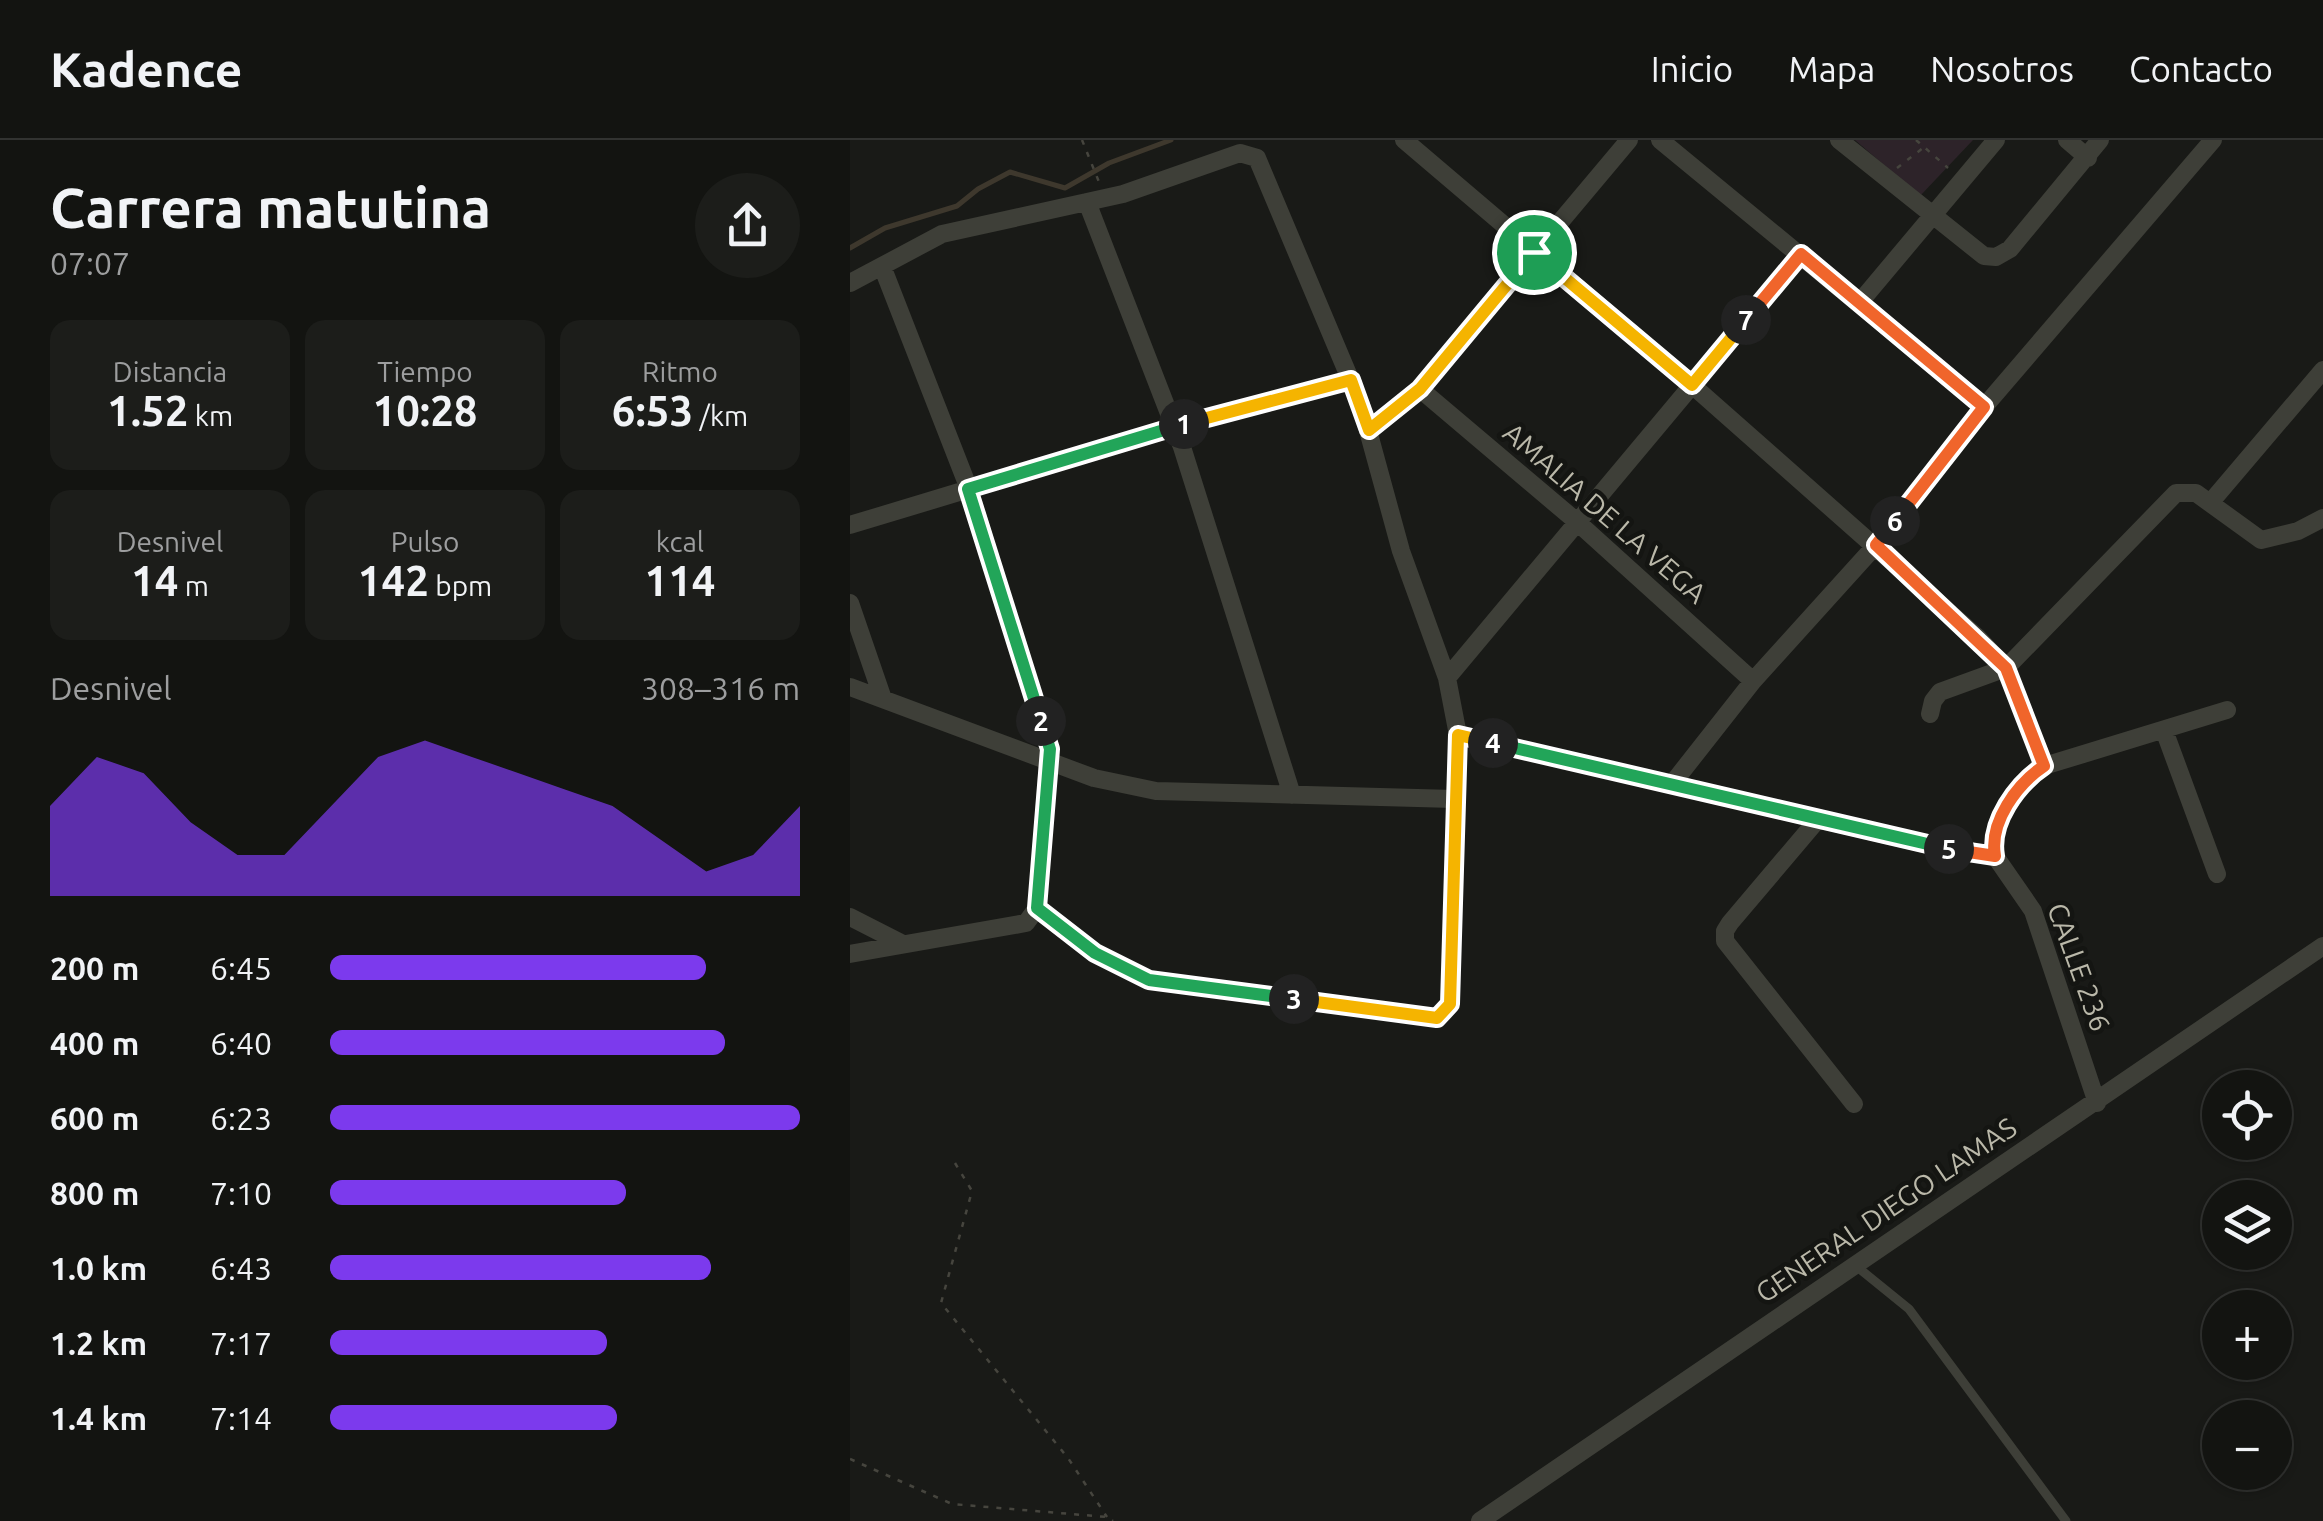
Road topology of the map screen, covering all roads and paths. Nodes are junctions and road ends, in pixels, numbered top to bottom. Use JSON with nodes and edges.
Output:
{"nodes":[{"id":1,"x":1082,"y":140,"type":"edge"},
{"id":2,"x":1404,"y":140,"type":"edge"},
{"id":3,"x":1629,"y":140,"type":"edge"},
{"id":4,"x":1660,"y":140,"type":"edge"},
{"id":5,"x":1839,"y":140,"type":"edge"},
{"id":6,"x":1916,"y":140,"type":"edge"},
{"id":7,"x":1996,"y":140,"type":"edge"},
{"id":8,"x":2067,"y":140,"type":"edge"},
{"id":9,"x":2100,"y":140,"type":"edge"},
{"id":10,"x":2213,"y":140,"type":"edge"},
{"id":11,"x":1924,"y":147,"type":"junction"},
{"id":12,"x":2088,"y":158,"type":"junction"},
{"id":13,"x":1884,"y":177,"type":"junction"},
{"id":14,"x":1962,"y":180,"type":"junction"},
{"id":15,"x":1096,"y":200,"type":"junction"},
{"id":16,"x":1931,"y":216,"type":"junction"},
{"id":17,"x":1534,"y":252,"type":"junction"},
{"id":18,"x":1801,"y":254,"type":"junction"},
{"id":19,"x":882,"y":266,"type":"junction"},
{"id":20,"x":850,"y":283,"type":"edge"},
{"id":21,"x":1860,"y":302,"type":"junction"},
{"id":22,"x":2323,"y":370,"type":"edge"},
{"id":23,"x":1351,"y":380,"type":"junction"},
{"id":24,"x":1692,"y":385,"type":"junction"},
{"id":25,"x":1420,"y":389,"type":"junction"},
{"id":26,"x":1984,"y":407,"type":"junction"},
{"id":27,"x":1174,"y":427,"type":"junction"},
{"id":28,"x":1369,"y":430,"type":"junction"},
{"id":29,"x":968,"y":489,"type":"junction"},
{"id":30,"x":2210,"y":503,"type":"junction"},
{"id":31,"x":2323,"y":518,"type":"edge"},
{"id":32,"x":1576,"y":521,"type":"junction"},
{"id":33,"x":850,"y":525,"type":"edge"},
{"id":34,"x":1876,"y":545,"type":"junction"},
{"id":35,"x":850,"y":604,"type":"edge"},
{"id":36,"x":2006,"y":668,"type":"junction"},
{"id":37,"x":1447,"y":678,"type":"junction"},
{"id":38,"x":1753,"y":681,"type":"junction"},
{"id":39,"x":850,"y":687,"type":"edge"},
{"id":40,"x":883,"y":699,"type":"junction"},
{"id":41,"x":2227,"y":710,"type":"dead end"},
{"id":42,"x":1930,"y":714,"type":"dead end"},
{"id":43,"x":2164,"y":730,"type":"junction"},
{"id":44,"x":1458,"y":735,"type":"junction"},
{"id":45,"x":1048,"y":761,"type":"junction"},
{"id":46,"x":2044,"y":766,"type":"junction"},
{"id":47,"x":1672,"y":784,"type":"junction"},
{"id":48,"x":1292,"y":795,"type":"junction"},
{"id":49,"x":1454,"y":799,"type":"junction"},
{"id":50,"x":1819,"y":818,"type":"junction"},
{"id":51,"x":1995,"y":856,"type":"junction"},
{"id":52,"x":2216,"y":874,"type":"dead end"},
{"id":53,"x":1031,"y":916,"type":"junction"},
{"id":54,"x":850,"y":917,"type":"edge"},
{"id":55,"x":903,"y":944,"type":"junction"},
{"id":56,"x":2323,"y":946,"type":"edge"},
{"id":57,"x":850,"y":954,"type":"edge"},
{"id":58,"x":2097,"y":1102,"type":"junction"},
{"id":59,"x":1854,"y":1104,"type":"dead end"},
{"id":60,"x":955,"y":1163,"type":"dead end"},
{"id":61,"x":1853,"y":1264,"type":"junction"},
{"id":62,"x":850,"y":1459,"type":"edge"},
{"id":63,"x":1107,"y":1518,"type":"junction"},
{"id":64,"x":1113,"y":1521,"type":"edge"},
{"id":65,"x":1480,"y":1521,"type":"edge"},
{"id":66,"x":2066,"y":1521,"type":"edge"}],
"edges":[{"from":1,"to":15,"type":"path"},
{"from":2,"to":17,"type":"street"},
{"from":3,"to":17,"type":"street"},
{"from":4,"to":18,"type":"street"},
{"from":5,"to":13,"type":"street"},
{"from":6,"to":11,"type":"path"},
{"from":7,"to":14,"type":"street"},
{"from":8,"to":12,"type":"street"},
{"from":9,"to":12,"type":"street"},
{"from":10,"to":26,"type":"street"},
{"from":11,"to":13,"type":"path"},
{"from":11,"to":14,"type":"path"},
{"from":12,"to":16,"type":"street"},
{"from":13,"to":16,"type":"street"},
{"from":14,"to":16,"type":"street"},
{"from":15,"to":19,"type":"street"},
{"from":15,"to":23,"type":"street"},
{"from":15,"to":27,"type":"street"},
{"from":16,"to":21,"type":"street"},
{"from":17,"to":24,"type":"street"},
{"from":17,"to":25,"type":"street"},
{"from":18,"to":21,"type":"street"},
{"from":18,"to":24,"type":"street"},
{"from":19,"to":20,"type":"street"},
{"from":19,"to":29,"type":"street"},
{"from":21,"to":26,"type":"street"},
{"from":22,"to":30,"type":"street"},
{"from":23,"to":27,"type":"street"},
{"from":23,"to":28,"type":"street"},
{"from":24,"to":32,"type":"street"},
{"from":24,"to":34,"type":"street"},
{"from":25,"to":28,"type":"street"},
{"from":25,"to":32,"type":"street","name":"AMALIA DE LA VEGA"},
{"from":26,"to":34,"type":"street"},
{"from":27,"to":29,"type":"street"},
{"from":27,"to":48,"type":"street"},
{"from":28,"to":37,"type":"street"},
{"from":29,"to":33,"type":"street"},
{"from":29,"to":45,"type":"street"},
{"from":30,"to":31,"type":"street"},
{"from":30,"to":36,"type":"street"},
{"from":32,"to":37,"type":"street"},
{"from":32,"to":38,"type":"street","name":"AMALIA DE LA VEGA"},
{"from":34,"to":36,"type":"street"},
{"from":34,"to":38,"type":"street"},
{"from":35,"to":40,"type":"street"},
{"from":36,"to":42,"type":"street"},
{"from":36,"to":46,"type":"street"},
{"from":37,"to":44,"type":"street"},
{"from":38,"to":47,"type":"street"},
{"from":39,"to":40,"type":"street"},
{"from":40,"to":45,"type":"street"},
{"from":41,"to":43,"type":"street"},
{"from":43,"to":46,"type":"street"},
{"from":43,"to":52,"type":"street"},
{"from":44,"to":47,"type":"street"},
{"from":44,"to":49,"type":"street"},
{"from":45,"to":48,"type":"street"},
{"from":45,"to":53,"type":"street"},
{"from":46,"to":51,"type":"street"},
{"from":47,"to":50,"type":"street"},
{"from":48,"to":49,"type":"street"},
{"from":49,"to":53,"type":"street"},
{"from":50,"to":51,"type":"street"},
{"from":50,"to":59,"type":"street"},
{"from":51,"to":58,"type":"street","name":"CALLE 236"},
{"from":53,"to":55,"type":"street"},
{"from":54,"to":55,"type":"street"},
{"from":55,"to":57,"type":"street"},
{"from":56,"to":58,"type":"street","name":"GENERAL DIEGO LAMAS"},
{"from":58,"to":61,"type":"street","name":"GENERAL DIEGO LAMAS"},
{"from":60,"to":63,"type":"path"},
{"from":61,"to":65,"type":"street","name":"GENERAL DIEGO LAMAS"},
{"from":61,"to":66,"type":"lane"},
{"from":62,"to":63,"type":"path"},
{"from":63,"to":64,"type":"path"}]}
